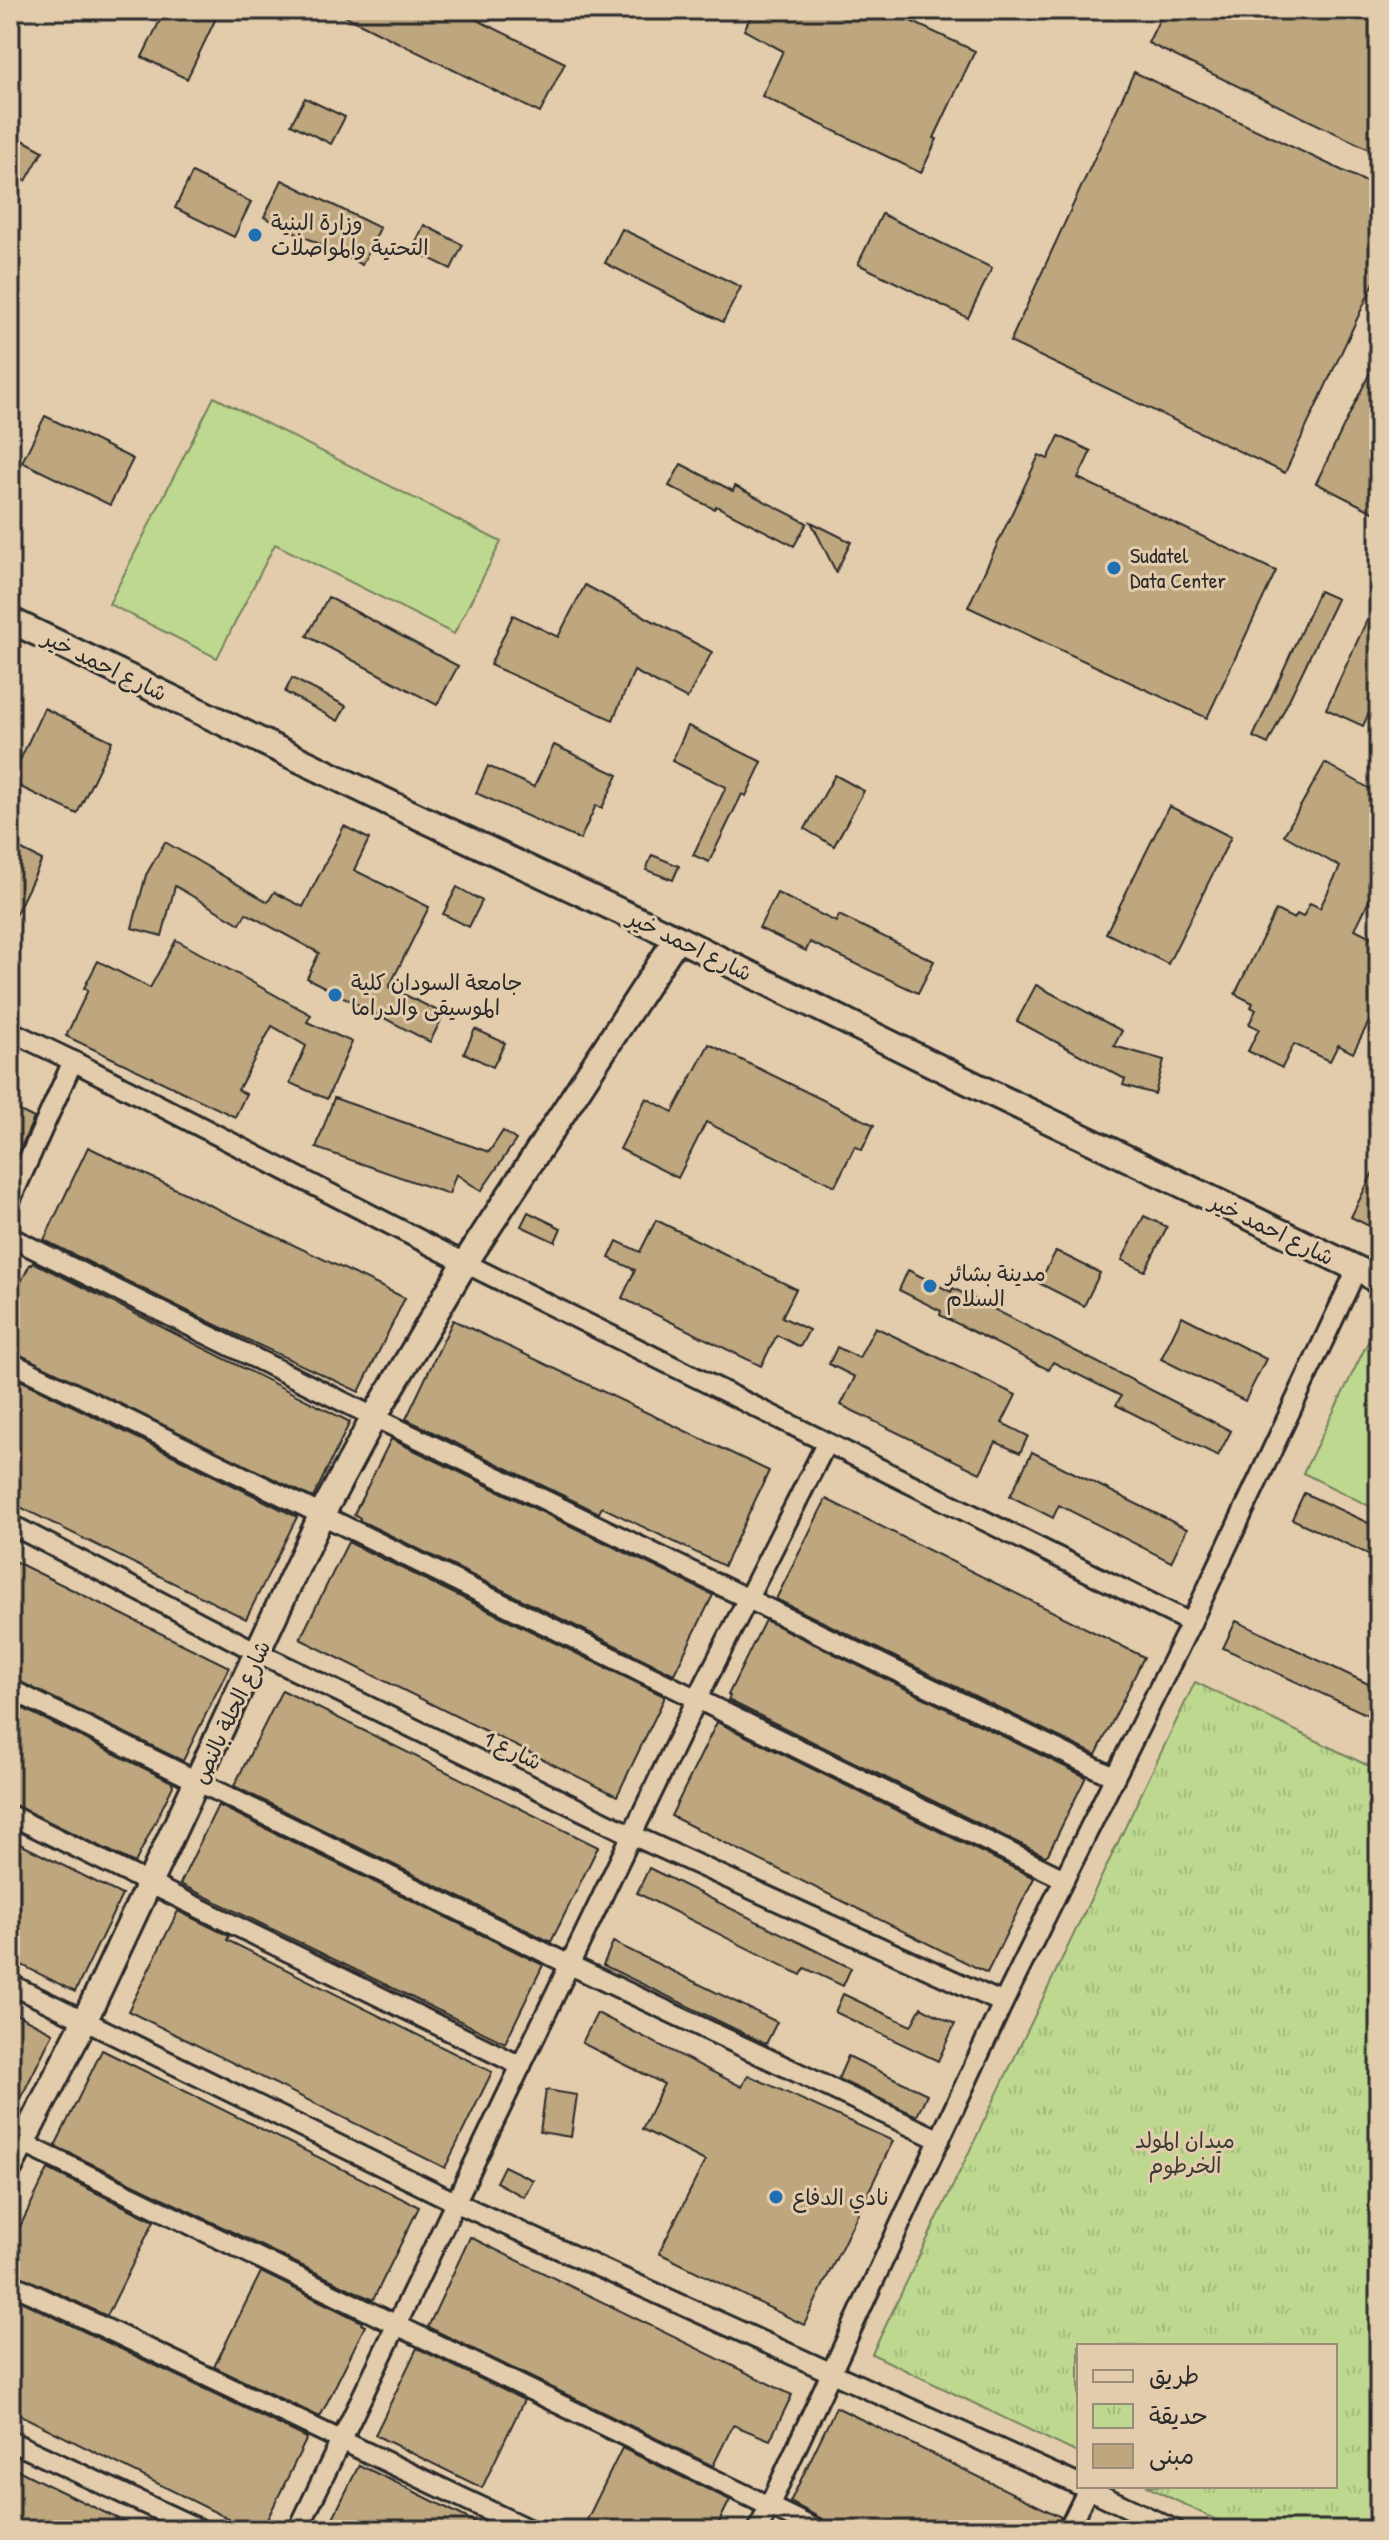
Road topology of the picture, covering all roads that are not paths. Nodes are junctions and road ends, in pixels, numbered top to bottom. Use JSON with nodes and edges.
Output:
{"nodes":[{"id":1,"x":10,"y":620,"type":"edge"},
{"id":2,"x":677,"y":938,"type":"junction"},
{"id":3,"x":10,"y":1031,"type":"edge"},
{"id":4,"x":73,"y":1061,"type":"junction"},
{"id":5,"x":10,"y":1201,"type":"edge"},
{"id":6,"x":10,"y":1237,"type":"edge"},
{"id":7,"x":465,"y":1263,"type":"junction"},
{"id":8,"x":1371,"y":1275,"type":"edge"},
{"id":9,"x":10,"y":1362,"type":"edge"},
{"id":10,"x":374,"y":1417,"type":"junction"},
{"id":11,"x":826,"y":1444,"type":"junction"},
{"id":12,"x":321,"y":1516,"type":"junction"},
{"id":13,"x":10,"y":1524,"type":"edge"},
{"id":14,"x":746,"y":1598,"type":"junction"},
{"id":15,"x":1191,"y":1623,"type":"junction"},
{"id":16,"x":259,"y":1653,"type":"junction"},
{"id":17,"x":10,"y":1689,"type":"edge"},
{"id":18,"x":698,"y":1697,"type":"junction"},
{"id":19,"x":1114,"y":1777,"type":"junction"},
{"id":20,"x":197,"y":1784,"type":"junction"},
{"id":21,"x":10,"y":1815,"type":"edge"},
{"id":22,"x":632,"y":1835,"type":"junction"},
{"id":23,"x":1064,"y":1879,"type":"junction"},
{"id":24,"x":149,"y":1885,"type":"junction"},
{"id":25,"x":568,"y":1964,"type":"junction"},
{"id":26,"x":10,"y":1984,"type":"edge"},
{"id":27,"x":1003,"y":2003,"type":"junction"},
{"id":28,"x":84,"y":2022,"type":"junction"},
{"id":29,"x":521,"y":2066,"type":"junction"},
{"id":30,"x":16,"y":2140,"type":"edge"},
{"id":31,"x":940,"y":2140,"type":"junction"},
{"id":32,"x":10,"y":2167,"type":"edge"},
{"id":33,"x":455,"y":2202,"type":"junction"},
{"id":34,"x":10,"y":2283,"type":"edge"},
{"id":35,"x":396,"y":2326,"type":"junction"},
{"id":36,"x":832,"y":2375,"type":"junction"},
{"id":37,"x":341,"y":2439,"type":"junction"},
{"id":38,"x":10,"y":2441,"type":"edge"},
{"id":39,"x":1077,"y":2483,"type":"edge"},
{"id":40,"x":1082,"y":2488,"type":"edge"},
{"id":41,"x":1087,"y":2488,"type":"edge"},
{"id":42,"x":769,"y":2506,"type":"junction"},
{"id":43,"x":201,"y":2530,"type":"edge"},
{"id":44,"x":298,"y":2530,"type":"edge"},
{"id":45,"x":530,"y":2530,"type":"edge"},
{"id":46,"x":758,"y":2530,"type":"edge"},
{"id":47,"x":818,"y":2530,"type":"edge"},
{"id":48,"x":1068,"y":2530,"type":"edge"},
{"id":49,"x":1175,"y":2530,"type":"edge"}],
"edges":[{"from":1,"to":2,"type":"main road","name":"شارع احمد خير"},
{"from":2,"to":7,"type":"main road","name":"شارع الحلة بالنص"},
{"from":2,"to":8,"type":"main road","name":"شارع احمد خير"},
{"from":3,"to":4,"type":"street"},
{"from":4,"to":5,"type":"street"},
{"from":4,"to":7,"type":"street"},
{"from":6,"to":10,"type":"street"},
{"from":7,"to":10,"type":"main road","name":"شارع الحلة بالنص"},
{"from":7,"to":11,"type":"street"},
{"from":8,"to":15,"type":"street"},
{"from":9,"to":12,"type":"street"},
{"from":10,"to":12,"type":"main road","name":"شارع الحلة بالنص"},
{"from":10,"to":14,"type":"street"},
{"from":11,"to":14,"type":"street"},
{"from":11,"to":15,"type":"street"},
{"from":12,"to":16,"type":"main road","name":"شارع الحلة بالنص"},
{"from":12,"to":18,"type":"street"},
{"from":13,"to":16,"type":"street","name":"شارع 1"},
{"from":14,"to":18,"type":"street"},
{"from":14,"to":19,"type":"street"},
{"from":15,"to":19,"type":"street"},
{"from":16,"to":20,"type":"main road","name":"شارع الحلة بالنص"},
{"from":16,"to":22,"type":"street","name":"شارع 1"},
{"from":17,"to":20,"type":"street"},
{"from":18,"to":22,"type":"street"},
{"from":18,"to":23,"type":"street"},
{"from":19,"to":23,"type":"street"},
{"from":20,"to":24,"type":"main road","name":"شارع الحلة بالنص"},
{"from":20,"to":25,"type":"street"},
{"from":21,"to":24,"type":"street"},
{"from":22,"to":25,"type":"street"},
{"from":22,"to":27,"type":"street","name":"شارع 1"},
{"from":23,"to":27,"type":"street"},
{"from":24,"to":28,"type":"main road","name":"شارع الحلة بالنص"},
{"from":24,"to":29,"type":"street"},
{"from":25,"to":29,"type":"street"},
{"from":25,"to":31,"type":"street"},
{"from":26,"to":28,"type":"street"},
{"from":27,"to":31,"type":"street"},
{"from":28,"to":30,"type":"main road","name":"شارع الحلة بالنص"},
{"from":28,"to":33,"type":"street"},
{"from":29,"to":33,"type":"street"},
{"from":30,"to":32,"type":"main road","name":"شارع الحلة بالنص"},
{"from":30,"to":35,"type":"street"},
{"from":31,"to":36,"type":"street"},
{"from":33,"to":35,"type":"street"},
{"from":33,"to":36,"type":"street"},
{"from":34,"to":37,"type":"street"},
{"from":35,"to":37,"type":"street"},
{"from":35,"to":42,"type":"street"},
{"from":36,"to":39,"type":"street"},
{"from":36,"to":42,"type":"street"},
{"from":37,"to":44,"type":"street"},
{"from":37,"to":45,"type":"street"},
{"from":38,"to":43,"type":"street"},
{"from":40,"to":48,"type":"street"},
{"from":41,"to":49,"type":"street"},
{"from":42,"to":46,"type":"street"},
{"from":42,"to":47,"type":"street"}]}
